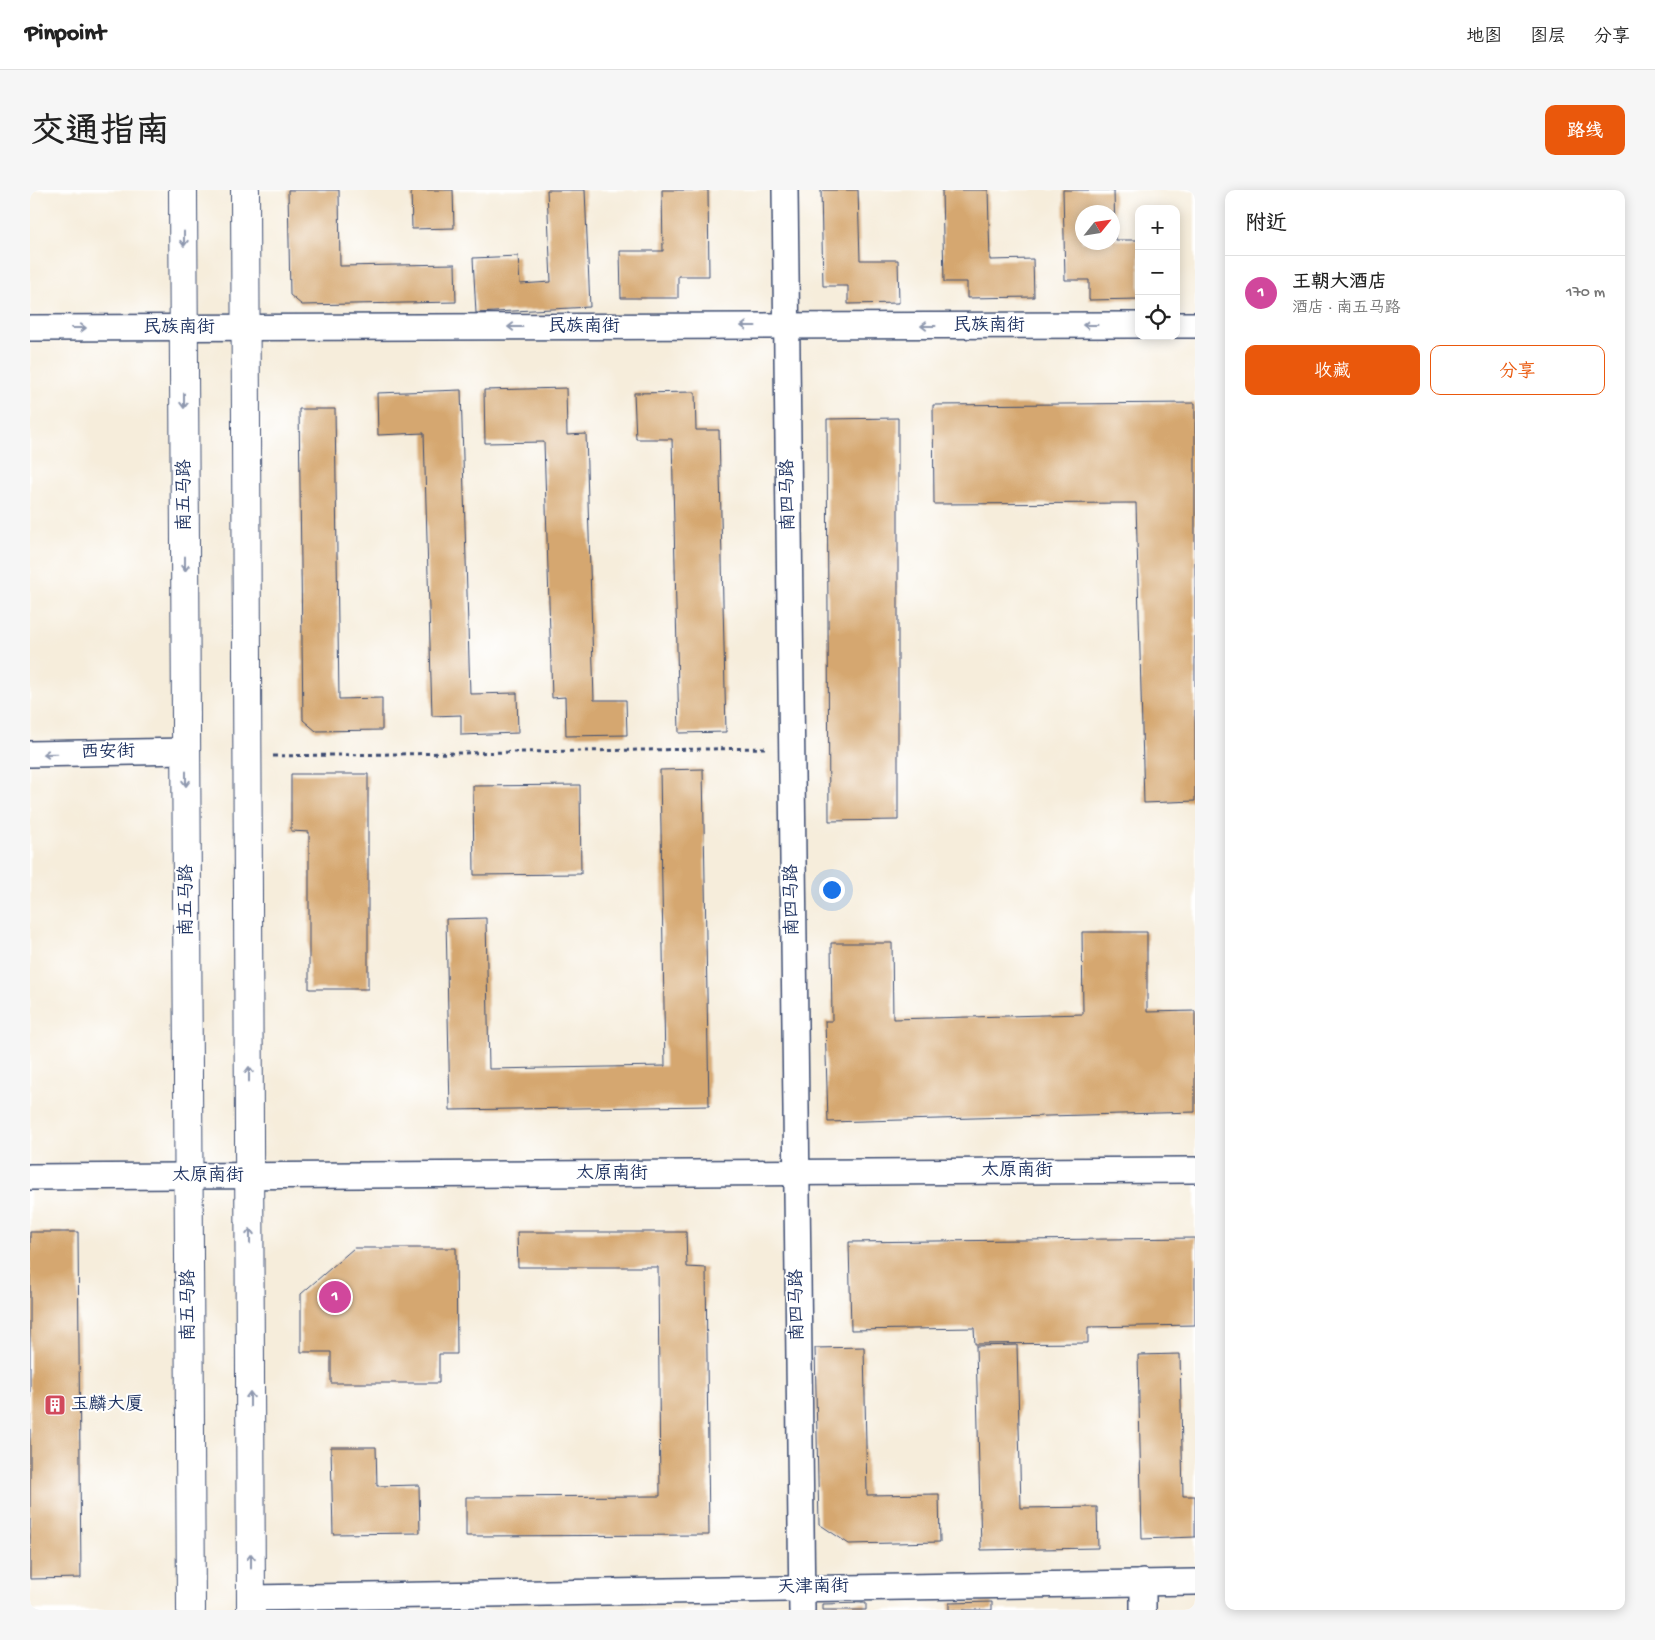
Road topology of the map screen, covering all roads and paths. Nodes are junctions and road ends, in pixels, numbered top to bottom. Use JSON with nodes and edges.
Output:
{"nodes":[{"id":1,"x":183,"y":190,"type":"edge"},
{"id":2,"x":245,"y":190,"type":"edge"},
{"id":3,"x":785,"y":190,"type":"edge"},
{"id":4,"x":1135,"y":325,"type":"edge"},
{"id":5,"x":1180,"y":325,"type":"edge"},
{"id":6,"x":1195,"y":325,"type":"edge"},
{"id":7,"x":787,"y":326,"type":"junction"},
{"id":8,"x":30,"y":328,"type":"edge"},
{"id":9,"x":184,"y":328,"type":"junction"},
{"id":10,"x":246,"y":328,"type":"junction"},
{"id":11,"x":792,"y":748,"type":"junction"},
{"id":12,"x":186,"y":752,"type":"junction"},
{"id":13,"x":30,"y":754,"type":"edge"},
{"id":14,"x":248,"y":757,"type":"junction"},
{"id":15,"x":1195,"y":1170,"type":"edge"},
{"id":16,"x":796,"y":1172,"type":"junction"},
{"id":17,"x":188,"y":1176,"type":"junction"},
{"id":18,"x":249,"y":1176,"type":"junction"},
{"id":19,"x":30,"y":1177,"type":"edge"},
{"id":20,"x":1143,"y":1582,"type":"junction"},
{"id":21,"x":1195,"y":1582,"type":"edge"},
{"id":22,"x":802,"y":1599,"type":"edge"},
{"id":23,"x":251,"y":1604,"type":"edge"},
{"id":24,"x":191,"y":1610,"type":"edge"},
{"id":25,"x":1143,"y":1610,"type":"edge"}],
"edges":[{"from":1,"to":9,"type":"main road","name":"南五马路","one_way":true},
{"from":2,"to":10,"type":"main road"},
{"from":3,"to":7,"type":"street","name":"南四马路"},
{"from":4,"to":7,"type":"street","name":"民族南街","one_way":true},
{"from":5,"to":6,"type":"street"},
{"from":7,"to":10,"type":"street","name":"民族南街","one_way":true},
{"from":7,"to":11,"type":"street","name":"南四马路"},
{"from":8,"to":9,"type":"street","name":"民族南街","one_way":true},
{"from":9,"to":10,"type":"street","name":"民族南街"},
{"from":9,"to":12,"type":"main road","name":"南五马路","one_way":true},
{"from":10,"to":14,"type":"main road"},
{"from":11,"to":14,"type":"path"},
{"from":11,"to":16,"type":"street","name":"南四马路"},
{"from":12,"to":13,"type":"street","name":"西安街","one_way":true},
{"from":12,"to":17,"type":"main road","name":"南五马路","one_way":true},
{"from":18,"to":14,"type":"main road","one_way":true},
{"from":15,"to":16,"type":"street","name":"太原南街"},
{"from":16,"to":18,"type":"street","name":"太原南街"},
{"from":16,"to":22,"type":"street","name":"南四马路"},
{"from":17,"to":18,"type":"street","name":"太原南街"},
{"from":17,"to":19,"type":"street","name":"太原南街"},
{"from":17,"to":24,"type":"main road","name":"南五马路"},
{"from":23,"to":18,"type":"main road","one_way":true},
{"from":20,"to":21,"type":"street","name":"天津南街"},
{"from":20,"to":22,"type":"street","name":"天津南街"},
{"from":20,"to":25,"type":"street"},
{"from":22,"to":23,"type":"street","name":"天津南街"}]}
